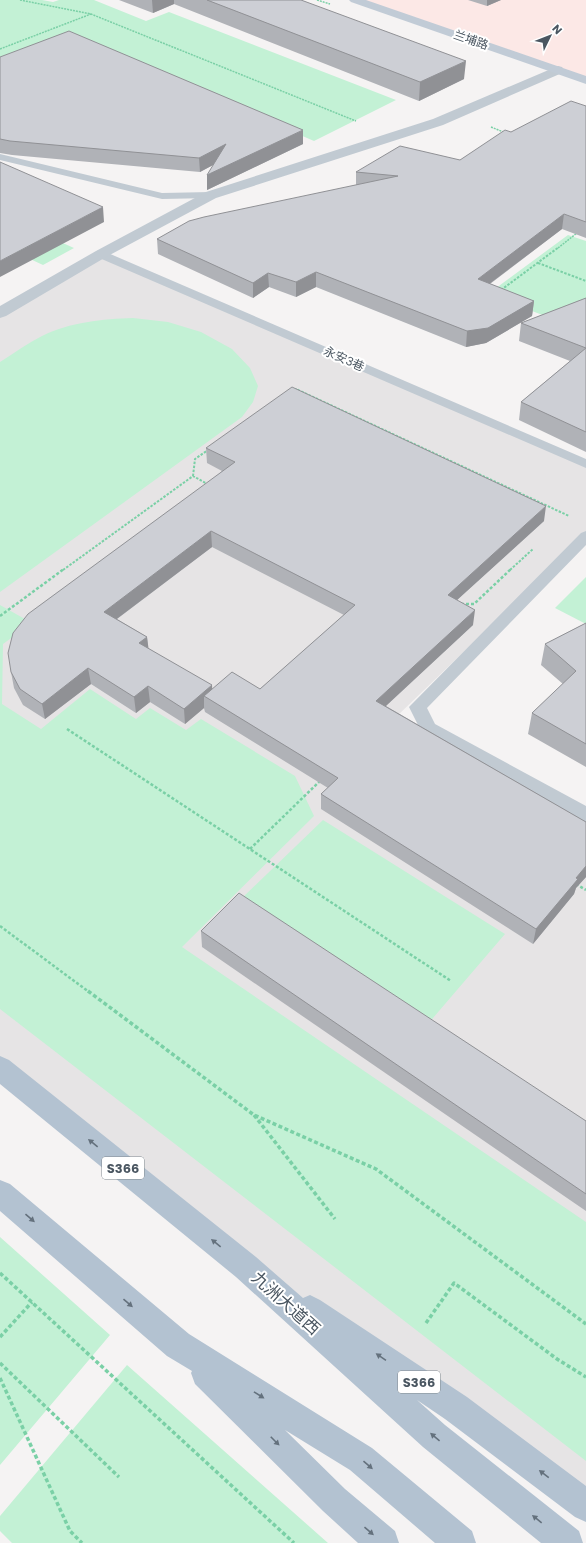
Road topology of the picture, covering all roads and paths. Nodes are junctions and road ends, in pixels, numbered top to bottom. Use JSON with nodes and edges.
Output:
{"nodes":[{"id":1,"x":20,"y":0,"type":"edge"},
{"id":2,"x":355,"y":0,"type":"edge"},
{"id":3,"x":91,"y":14,"type":"junction"},
{"id":4,"x":0,"y":48,"type":"edge"},
{"id":5,"x":558,"y":70,"type":"junction"},
{"id":6,"x":586,"y":80,"type":"edge"},
{"id":7,"x":491,"y":127,"type":"dead end"},
{"id":8,"x":513,"y":135,"type":"edge"},
{"id":9,"x":393,"y":136,"type":"junction"},
{"id":10,"x":0,"y":157,"type":"edge"},
{"id":11,"x":211,"y":195,"type":"junction"},
{"id":12,"x":577,"y":233,"type":"edge"},
{"id":13,"x":101,"y":254,"type":"junction"},
{"id":14,"x":537,"y":263,"type":"junction"},
{"id":15,"x":586,"y":281,"type":"edge"},
{"id":16,"x":496,"y":294,"type":"edge"},
{"id":17,"x":0,"y":314,"type":"edge"},
{"id":18,"x":290,"y":393,"type":"edge"},
{"id":19,"x":214,"y":446,"type":"edge"},
{"id":20,"x":586,"y":464,"type":"edge"},
{"id":21,"x":193,"y":476,"type":"junction"},
{"id":22,"x":215,"y":487,"type":"edge"},
{"id":23,"x":563,"y":521,"type":"dead end"},
{"id":24,"x":586,"y":536,"type":"edge"},
{"id":25,"x":535,"y":547,"type":"dead end"},
{"id":26,"x":454,"y":604,"type":"edge"},
{"id":27,"x":0,"y":616,"type":"edge"},
{"id":28,"x":67,"y":729,"type":"dead end"},
{"id":29,"x":322,"y":779,"type":"edge"},
{"id":30,"x":586,"y":815,"type":"edge"},
{"id":31,"x":250,"y":849,"type":"junction"},
{"id":32,"x":572,"y":882,"type":"edge"},
{"id":33,"x":586,"y":890,"type":"edge"},
{"id":34,"x":0,"y":926,"type":"edge"},
{"id":35,"x":450,"y":981,"type":"dead end"},
{"id":36,"x":0,"y":1068,"type":"edge"},
{"id":37,"x":254,"y":1115,"type":"junction"},
{"id":38,"x":0,"y":1193,"type":"edge"},
{"id":39,"x":335,"y":1219,"type":"dead end"},
{"id":40,"x":246,"y":1267,"type":"junction"},
{"id":41,"x":0,"y":1273,"type":"edge"},
{"id":42,"x":32,"y":1302,"type":"junction"},
{"id":43,"x":426,"y":1323,"type":"dead end"},
{"id":44,"x":586,"y":1324,"type":"edge"},
{"id":45,"x":0,"y":1337,"type":"edge"},
{"id":46,"x":178,"y":1345,"type":"junction"},
{"id":47,"x":0,"y":1363,"type":"edge"},
{"id":48,"x":586,"y":1377,"type":"edge"},
{"id":49,"x":0,"y":1378,"type":"edge"},
{"id":50,"x":119,"y":1477,"type":"dead end"},
{"id":51,"x":586,"y":1506,"type":"edge"},
{"id":52,"x":82,"y":1543,"type":"edge"},
{"id":53,"x":294,"y":1543,"type":"edge"},
{"id":54,"x":383,"y":1543,"type":"edge"},
{"id":55,"x":460,"y":1543,"type":"edge"},
{"id":56,"x":567,"y":1543,"type":"edge"}],
"edges":[{"from":1,"to":3,"type":"path"},
{"from":2,"to":5,"type":"main road","name":"兰埔路"},
{"from":3,"to":4,"type":"path"},
{"from":3,"to":9,"type":"path"},
{"from":5,"to":6,"type":"main road","name":"兰埔路"},
{"from":5,"to":9,"type":"street"},
{"from":7,"to":8,"type":"path"},
{"from":9,"to":11,"type":"street"},
{"from":10,"to":11,"type":"lane"},
{"from":11,"to":13,"type":"street"},
{"from":12,"to":14,"type":"path"},
{"from":13,"to":17,"type":"street"},
{"from":13,"to":20,"type":"lane","name":"永安3巷"},
{"from":14,"to":15,"type":"path"},
{"from":14,"to":16,"type":"path"},
{"from":18,"to":23,"type":"path"},
{"from":19,"to":21,"type":"path"},
{"from":21,"to":22,"type":"path"},
{"from":21,"to":27,"type":"path"},
{"from":24,"to":30,"type":"lane"},
{"from":25,"to":26,"type":"path"},
{"from":28,"to":31,"type":"path"},
{"from":29,"to":31,"type":"path"},
{"from":31,"to":35,"type":"path"},
{"from":32,"to":33,"type":"path"},
{"from":34,"to":37,"type":"path"},
{"from":40,"to":36,"type":"main road","name":"九洲大道西","number":"S366","one_way":true},
{"from":37,"to":39,"type":"path"},
{"from":37,"to":44,"type":"path"},
{"from":38,"to":46,"type":"main road","one_way":true},
{"from":51,"to":40,"type":"main road","number":"S366","one_way":true},
{"from":56,"to":40,"type":"main road","name":"九洲大道西","one_way":true},
{"from":41,"to":42,"type":"path"},
{"from":42,"to":45,"type":"path"},
{"from":42,"to":53,"type":"path"},
{"from":43,"to":48,"type":"path"},
{"from":46,"to":54,"type":"main road","one_way":true},
{"from":46,"to":55,"type":"main road","one_way":true},
{"from":47,"to":50,"type":"path"},
{"from":49,"to":52,"type":"path"}]}
